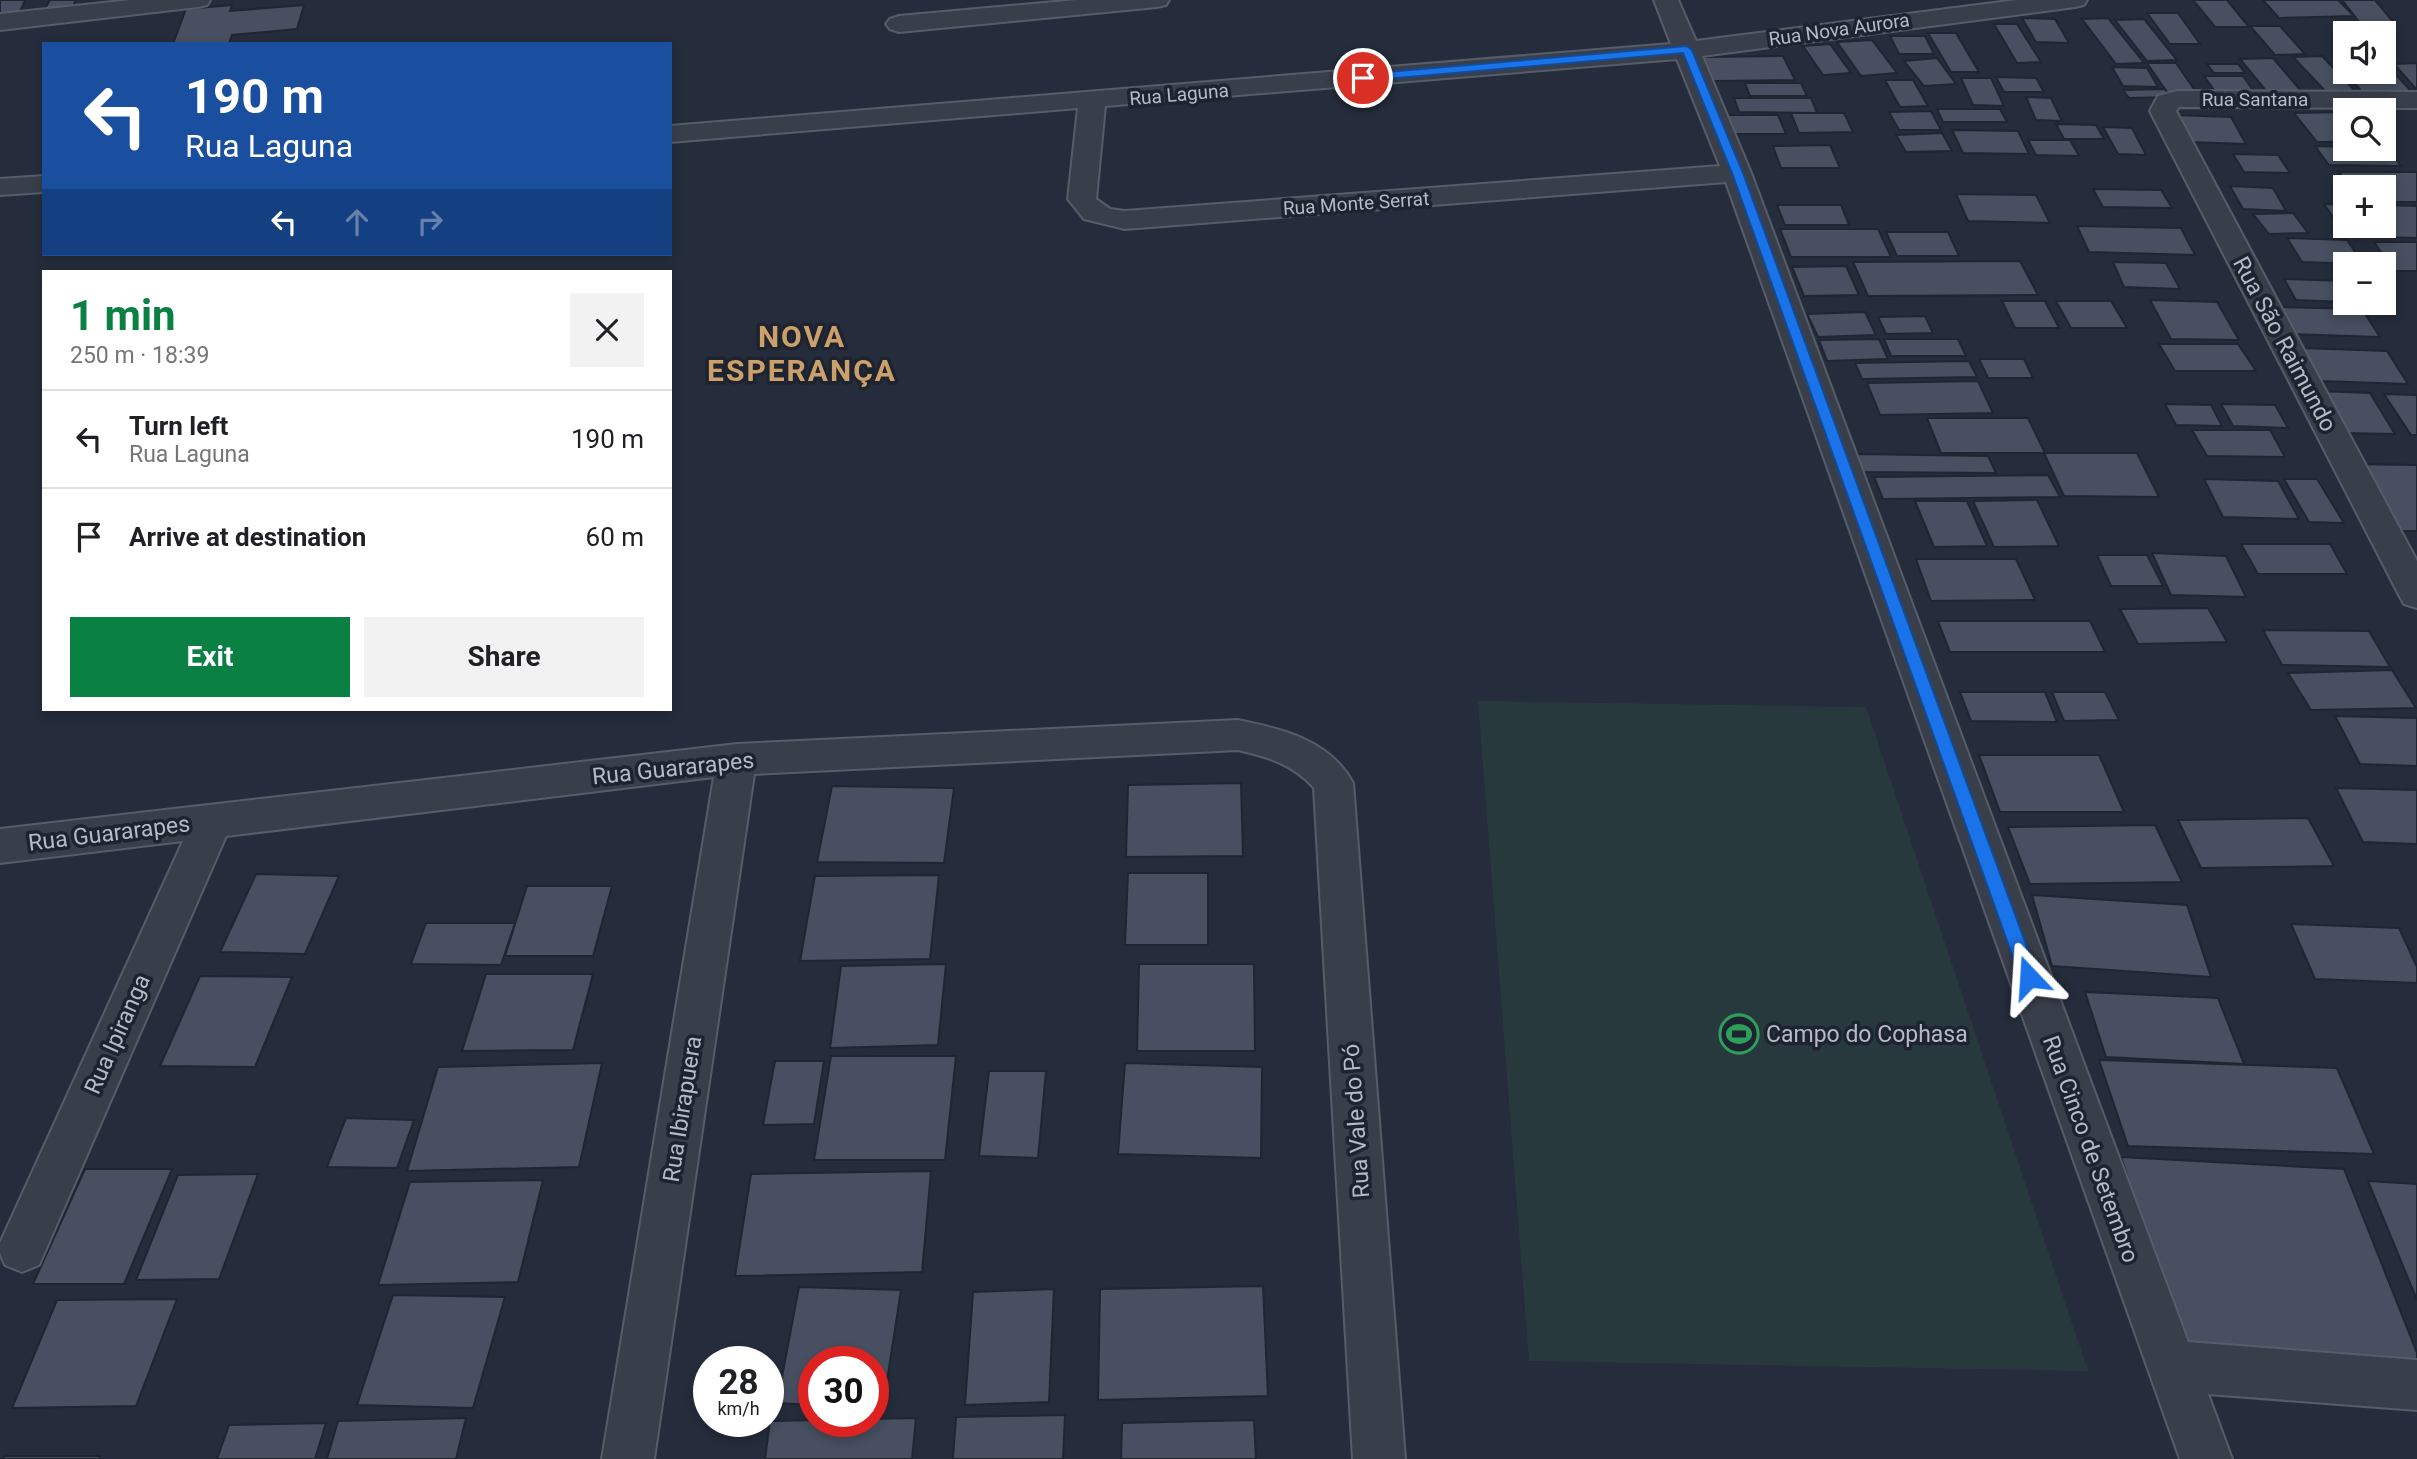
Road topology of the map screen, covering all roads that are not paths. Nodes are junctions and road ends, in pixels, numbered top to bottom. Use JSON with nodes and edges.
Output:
{"nodes":[{"id":1,"x":198,"y":0,"type":"edge"},
{"id":2,"x":1157,"y":0,"type":"edge"},
{"id":3,"x":1666,"y":0,"type":"edge"},
{"id":4,"x":2075,"y":0,"type":"edge"},
{"id":5,"x":0,"y":22,"type":"edge"},
{"id":6,"x":899,"y":24,"type":"dead end"},
{"id":7,"x":1687,"y":50,"type":"junction"},
{"id":8,"x":2177,"y":99,"type":"joint"},
{"id":9,"x":1092,"y":101,"type":"junction"},
{"id":10,"x":2416,"y":102,"type":"edge"},
{"id":11,"x":672,"y":134,"type":"edge"},
{"id":12,"x":1737,"y":173,"type":"junction"},
{"id":13,"x":42,"y":184,"type":"edge"},
{"id":14,"x":0,"y":187,"type":"edge"},
{"id":15,"x":2416,"y":592,"type":"edge"},
{"id":16,"x":737,"y":759,"type":"junction"},
{"id":17,"x":1333,"y":783,"type":"joint"},
{"id":18,"x":212,"y":821,"type":"junction"},
{"id":19,"x":0,"y":846,"type":"edge"},
{"id":20,"x":22,"y":1248,"type":"dead end"},
{"id":21,"x":2170,"y":1366,"type":"junction"},
{"id":22,"x":2417,"y":1385,"type":"edge"},
{"id":23,"x":628,"y":1459,"type":"edge"},
{"id":24,"x":1379,"y":1459,"type":"edge"},
{"id":25,"x":2206,"y":1459,"type":"edge"}],
"edges":[{"from":1,"to":5,"type":"street"},
{"from":2,"to":6,"type":"street"},
{"from":3,"to":7,"type":"street","name":"Rua Cinco de Setembro"},
{"from":4,"to":7,"type":"street","name":"Rua Nova Aurora"},
{"from":7,"to":9,"type":"street","name":"Rua Laguna"},
{"from":7,"to":12,"type":"street","name":"Rua Cinco de Setembro"},
{"from":8,"to":10,"type":"street","name":"Rua Santana"},
{"from":8,"to":15,"type":"street","name":"Rua São Raimundo"},
{"from":9,"to":11,"type":"street","name":"Rua Laguna"},
{"from":9,"to":12,"type":"street","name":"Rua Monte Serrat"},
{"from":12,"to":21,"type":"street","name":"Rua Cinco de Setembro"},
{"from":13,"to":14,"type":"street"},
{"from":16,"to":17,"type":"street","name":"Rua Guararapes"},
{"from":16,"to":18,"type":"street","name":"Rua Guararapes"},
{"from":16,"to":23,"type":"street","name":"Rua Ibirapuera"},
{"from":17,"to":24,"type":"street","name":"Rua Vale do Pó"},
{"from":18,"to":19,"type":"street","name":"Rua Guararapes"},
{"from":18,"to":20,"type":"street","name":"Rua Ipiranga"},
{"from":21,"to":22,"type":"street"},
{"from":21,"to":25,"type":"street","name":"Rua Cinco de Setembro"}]}
